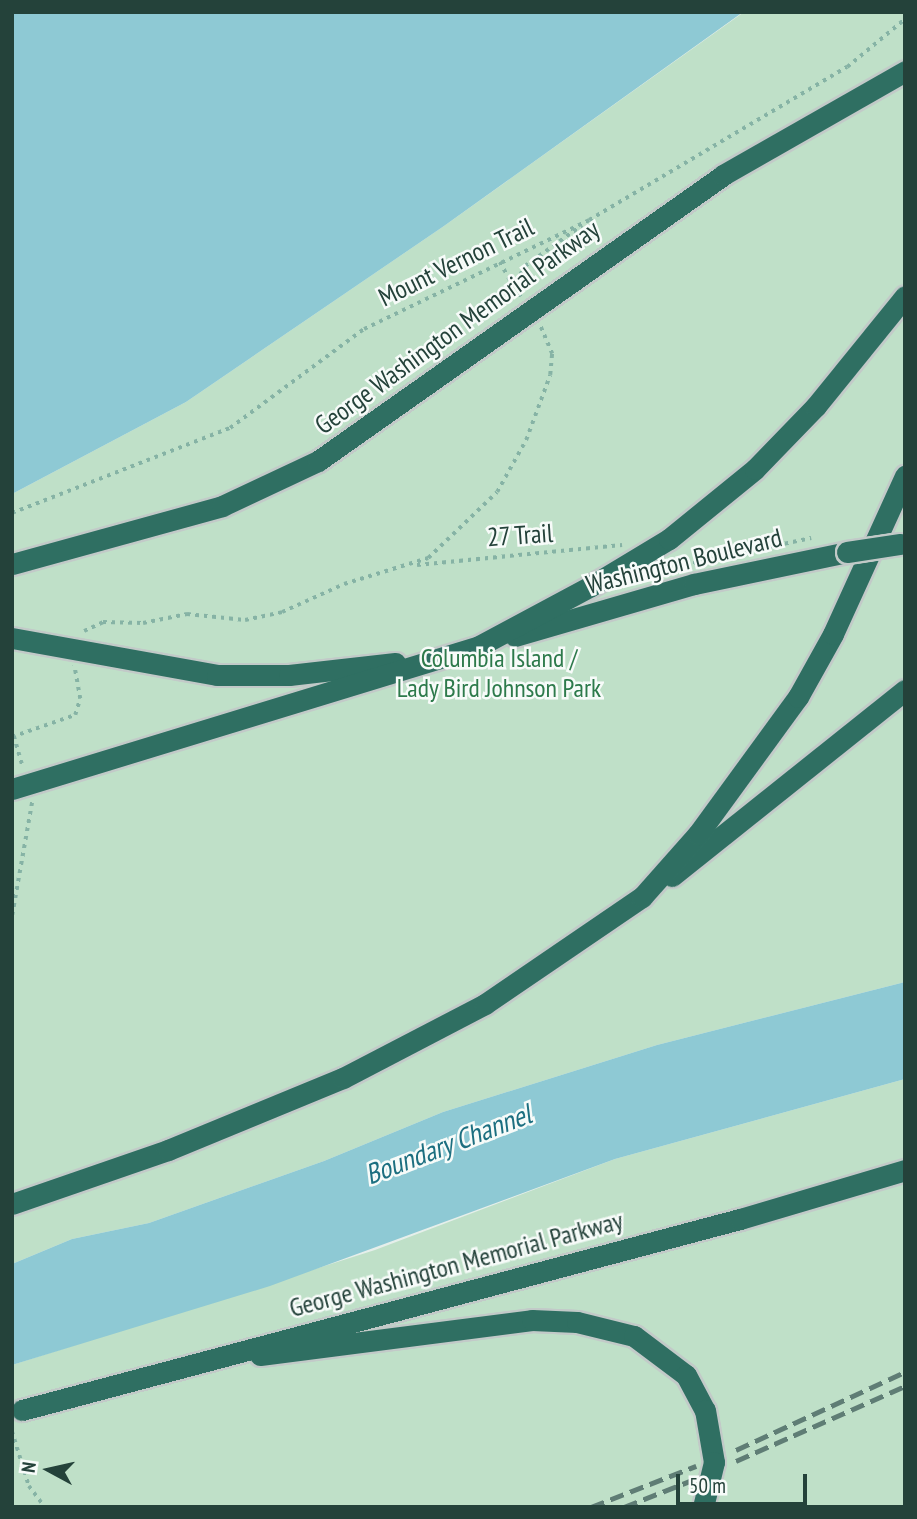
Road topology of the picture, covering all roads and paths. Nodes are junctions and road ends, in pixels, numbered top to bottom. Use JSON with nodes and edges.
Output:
{"nodes":[{"id":1,"x":905,"y":19,"type":"edge"},
{"id":2,"x":905,"y":71,"type":"edge"},
{"id":3,"x":589,"y":220,"type":"junction"},
{"id":4,"x":500,"y":262,"type":"junction"},
{"id":5,"x":516,"y":291,"type":"junction"},
{"id":6,"x":905,"y":296,"type":"edge"},
{"id":7,"x":523,"y":302,"type":"dead end"},
{"id":8,"x":537,"y":322,"type":"dead end"},
{"id":9,"x":905,"y":477,"type":"edge"},
{"id":10,"x":12,"y":513,"type":"edge"},
{"id":11,"x":824,"y":536,"type":"dead end"},
{"id":12,"x":902,"y":543,"type":"edge"},
{"id":13,"x":629,"y":551,"type":"dead end"},
{"id":14,"x":12,"y":564,"type":"edge"},
{"id":15,"x":411,"y":566,"type":"junction"},
{"id":16,"x":676,"y":568,"type":"dead end"},
{"id":17,"x":12,"y":638,"type":"edge"},
{"id":18,"x":81,"y":638,"type":"dead end"},
{"id":19,"x":479,"y":646,"type":"junction"},
{"id":20,"x":75,"y":660,"type":"dead end"},
{"id":21,"x":435,"y":660,"type":"junction"},
{"id":22,"x":905,"y":690,"type":"edge"},
{"id":23,"x":13,"y":737,"type":"edge"},
{"id":24,"x":19,"y":787,"type":"edge"},
{"id":25,"x":642,"y":897,"type":"junction"},
{"id":26,"x":12,"y":915,"type":"edge"},
{"id":27,"x":905,"y":1170,"type":"edge"},
{"id":28,"x":12,"y":1204,"type":"edge"},
{"id":29,"x":185,"y":1364,"type":"junction"},
{"id":30,"x":22,"y":1410,"type":"dead end"},
{"id":31,"x":12,"y":1431,"type":"edge"},
{"id":32,"x":46,"y":1507,"type":"edge"},
{"id":33,"x":702,"y":1507,"type":"edge"}],
"edges":[{"from":1,"to":3,"type":"path","name":"Mount Vernon Trail"},
{"from":2,"to":14,"type":"highway","name":"George Washington Memorial Parkway"},
{"from":3,"to":4,"type":"path","name":"Mount Vernon Trail"},
{"from":3,"to":5,"type":"path"},
{"from":4,"to":5,"type":"path"},
{"from":4,"to":10,"type":"path","name":"Mount Vernon Trail"},
{"from":5,"to":7,"type":"path"},
{"from":6,"to":19,"type":"highway"},
{"from":8,"to":15,"type":"path"},
{"from":9,"to":25,"type":"highway"},
{"from":11,"to":16,"type":"path"},
{"from":12,"to":19,"type":"highway","name":"Washington Boulevard","bridge":true},
{"from":13,"to":15,"type":"path","name":"27 Trail"},
{"from":15,"to":18,"type":"path"},
{"from":17,"to":21,"type":"highway"},
{"from":19,"to":21,"type":"highway"},
{"from":20,"to":23,"type":"path"},
{"from":21,"to":24,"type":"highway"},
{"from":22,"to":25,"type":"highway"},
{"from":23,"to":24,"type":"path"},
{"from":24,"to":26,"type":"path"},
{"from":25,"to":28,"type":"highway"},
{"from":27,"to":29,"type":"highway","name":"George Washington Memorial Parkway"},
{"from":29,"to":30,"type":"highway","name":"George Washington Memorial Parkway"},
{"from":29,"to":33,"type":"highway"},
{"from":31,"to":32,"type":"path"}]}
